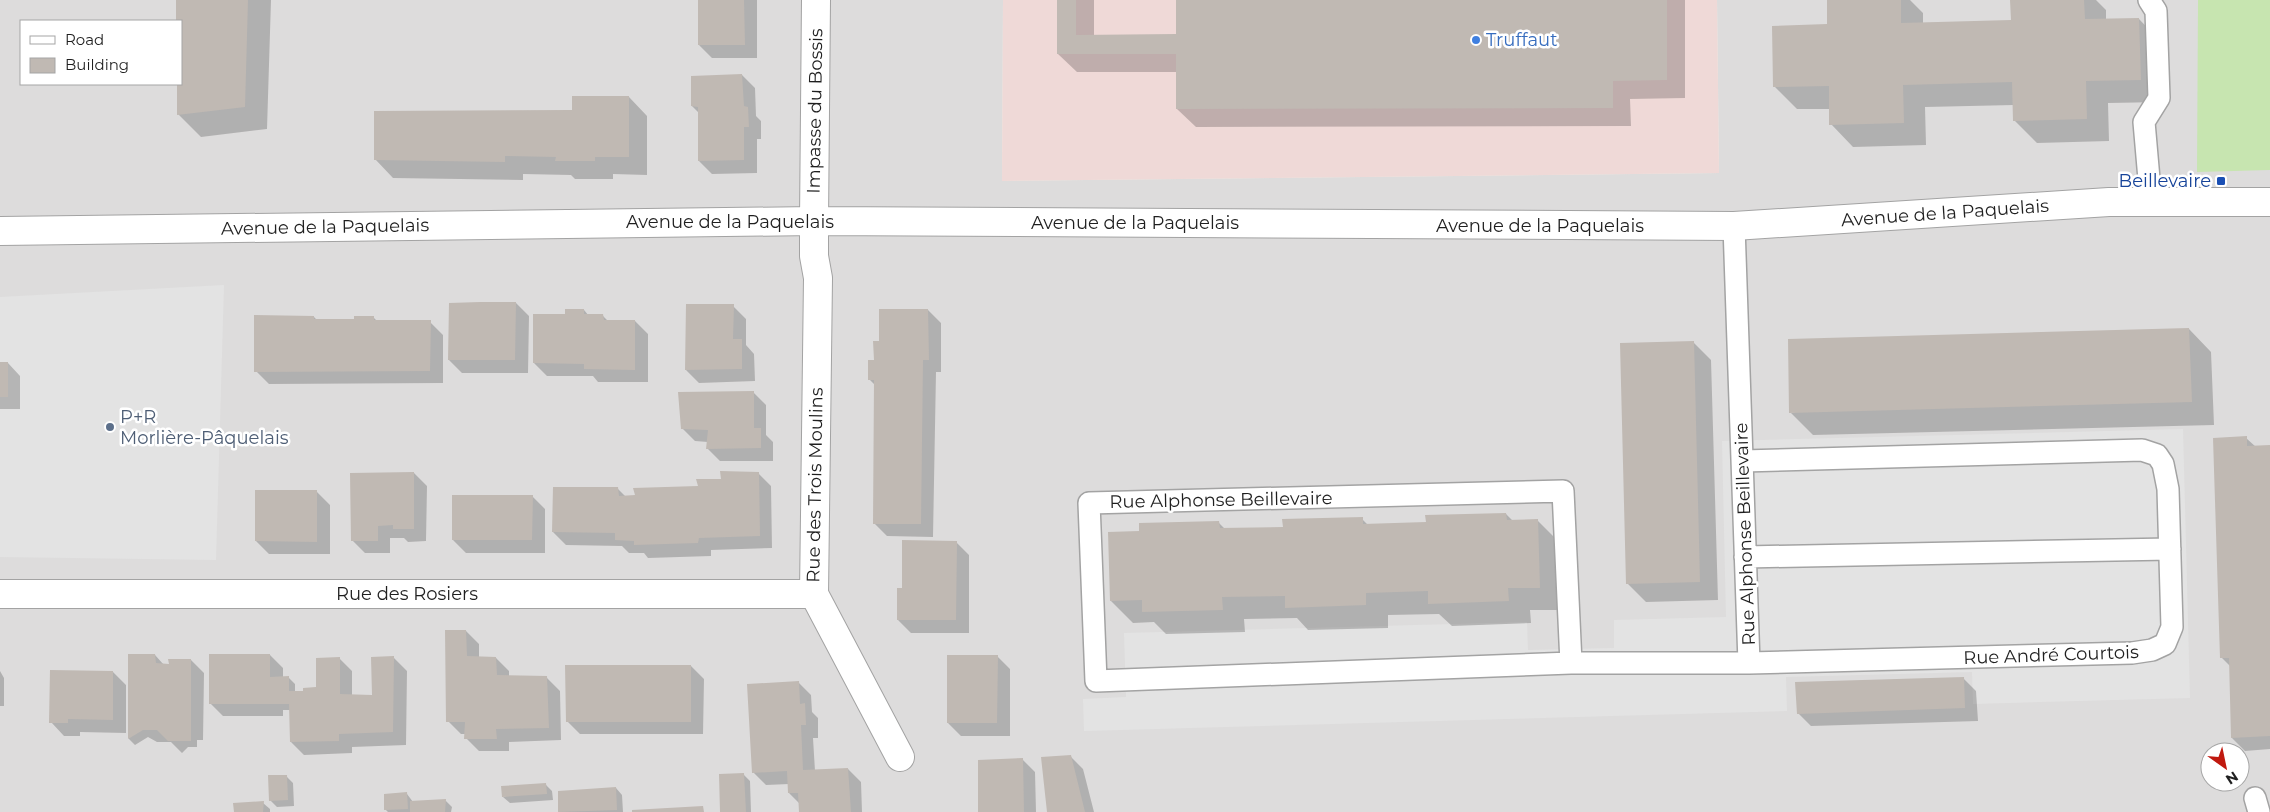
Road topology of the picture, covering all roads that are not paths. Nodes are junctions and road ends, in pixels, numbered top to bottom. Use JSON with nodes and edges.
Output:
{"nodes":[{"id":1,"x":816,"y":0,"type":"edge"},
{"id":2,"x":2149,"y":0,"type":"edge"},
{"id":3,"x":2150,"y":202,"type":"junction"},
{"id":4,"x":2270,"y":202,"type":"edge"},
{"id":5,"x":814,"y":221,"type":"junction"},
{"id":6,"x":1734,"y":226,"type":"junction"},
{"id":7,"x":0,"y":231,"type":"edge"},
{"id":8,"x":1743,"y":461,"type":"junction"},
{"id":9,"x":2170,"y":550,"type":"junction"},
{"id":10,"x":1745,"y":557,"type":"junction"},
{"id":11,"x":0,"y":594,"type":"edge"},
{"id":12,"x":814,"y":594,"type":"junction"},
{"id":13,"x":1749,"y":663,"type":"junction"},
{"id":14,"x":1571,"y":664,"type":"junction"},
{"id":15,"x":900,"y":757,"type":"dead end"}],
"edges":[{"from":1,"to":5,"type":"street","name":"Impasse du Bossis"},
{"from":2,"to":3,"type":"lane"},
{"from":3,"to":4,"type":"street","name":"Avenue de la Paquelais"},
{"from":3,"to":6,"type":"street","name":"Avenue de la Paquelais"},
{"from":5,"to":6,"type":"street","name":"Avenue de la Paquelais"},
{"from":5,"to":7,"type":"street","name":"Avenue de la Paquelais"},
{"from":5,"to":12,"type":"street","name":"Rue des Trois Moulins"},
{"from":6,"to":8,"type":"lane","name":"Rue Alphonse Beillevaire"},
{"from":8,"to":9,"type":"lane","name":"Rue André Courtois"},
{"from":8,"to":10,"type":"lane","name":"Rue Alphonse Beillevaire"},
{"from":9,"to":10,"type":"lane"},
{"from":9,"to":13,"type":"lane","name":"Rue André Courtois"},
{"from":10,"to":13,"type":"lane","name":"Rue Alphonse Beillevaire"},
{"from":11,"to":12,"type":"street","name":"Rue des Rosiers"},
{"from":12,"to":15,"type":"street","name":"Rue des Trois Moulins"},
{"from":13,"to":14,"type":"lane","name":"Rue Alphonse Beillevaire"},
{"from":14,"to":14,"type":"lane","name":"Rue Alphonse Beillevaire"}]}
